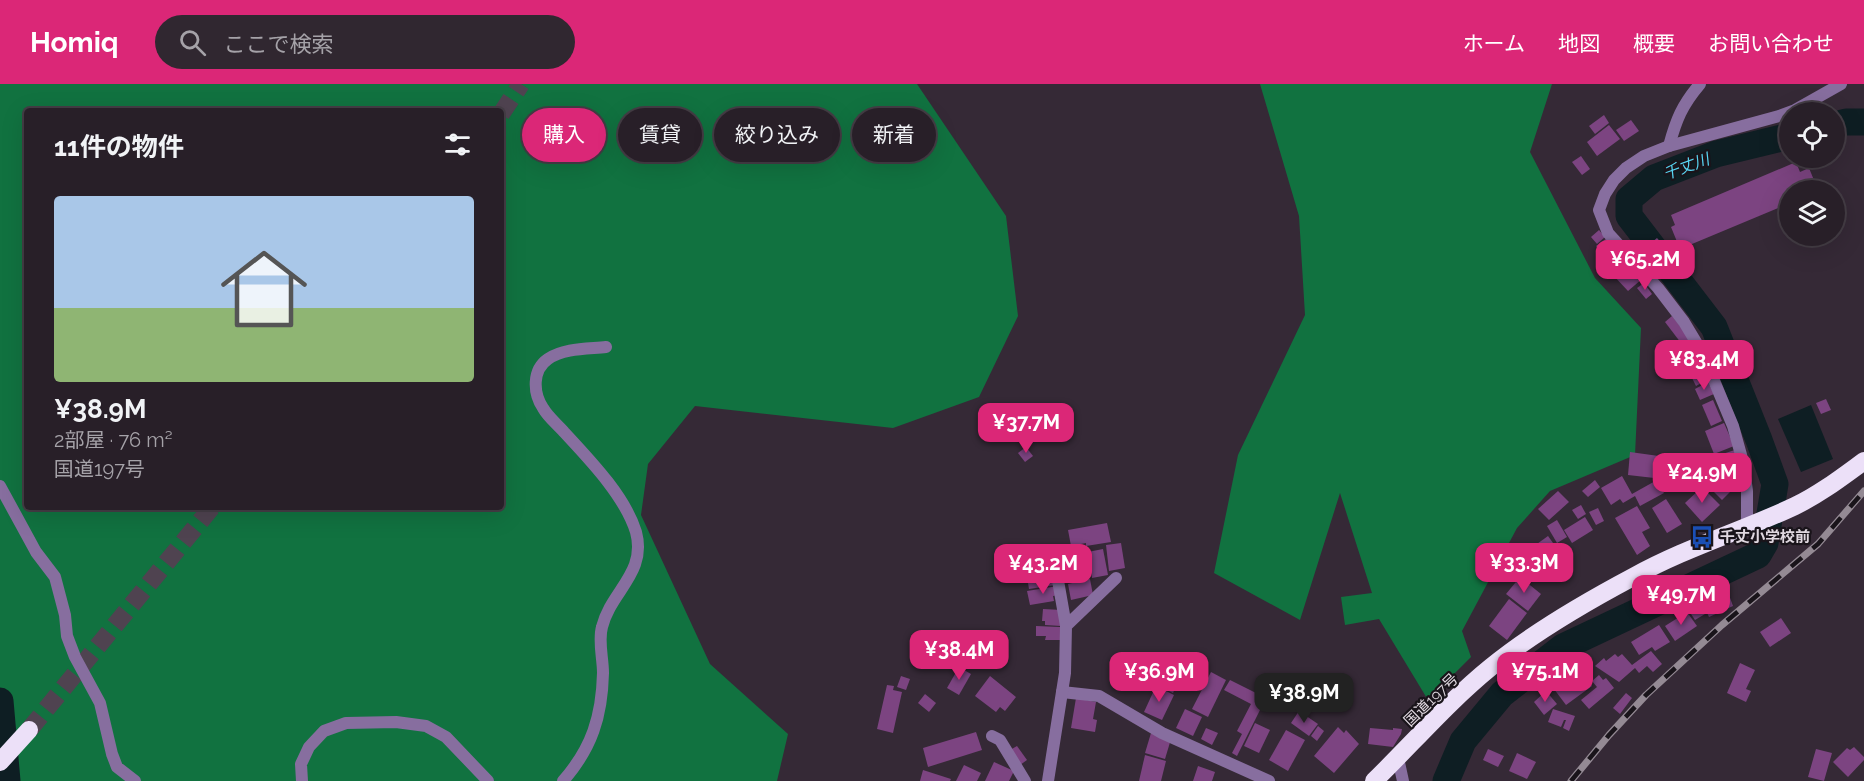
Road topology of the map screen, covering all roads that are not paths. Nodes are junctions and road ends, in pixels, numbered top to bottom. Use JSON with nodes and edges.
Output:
{"nodes":[{"id":1,"x":1700,"y":84,"type":"edge"},
{"id":2,"x":1841,"y":84,"type":"edge"},
{"id":3,"x":1669,"y":146,"type":"junction"},
{"id":4,"x":606,"y":347,"type":"dead end"},
{"id":5,"x":1864,"y":461,"type":"edge"},
{"id":6,"x":0,"y":486,"type":"edge"},
{"id":7,"x":1751,"y":523,"type":"junction"},
{"id":8,"x":1054,"y":558,"type":"dead end"},
{"id":9,"x":1116,"y":578,"type":"dead end"},
{"id":10,"x":1066,"y":626,"type":"junction"},
{"id":11,"x":1062,"y":692,"type":"junction"},
{"id":12,"x":29,"y":730,"type":"tunnel mouth"},
{"id":13,"x":992,"y":736,"type":"dead end"},
{"id":14,"x":6,"y":756,"type":"edge"},
{"id":15,"x":1398,"y":758,"type":"junction"},
{"id":16,"x":135,"y":781,"type":"edge"},
{"id":17,"x":302,"y":781,"type":"edge"},
{"id":18,"x":488,"y":781,"type":"edge"},
{"id":19,"x":563,"y":781,"type":"edge"},
{"id":20,"x":1025,"y":781,"type":"edge"},
{"id":21,"x":1048,"y":781,"type":"edge"},
{"id":22,"x":1269,"y":781,"type":"edge"},
{"id":23,"x":1374,"y":781,"type":"edge"},
{"id":24,"x":1403,"y":781,"type":"edge"}],
"edges":[{"from":1,"to":3,"type":"street"},
{"from":2,"to":3,"type":"street"},
{"from":3,"to":7,"type":"street"},
{"from":4,"to":19,"type":"street"},
{"from":5,"to":7,"type":"highway","name":"国道197号"},
{"from":6,"to":16,"type":"street"},
{"from":7,"to":15,"type":"highway","name":"国道197号"},
{"from":8,"to":10,"type":"street"},
{"from":9,"to":10,"type":"street"},
{"from":10,"to":11,"type":"street"},
{"from":11,"to":21,"type":"street"},
{"from":11,"to":22,"type":"street"},
{"from":12,"to":14,"type":"highway"},
{"from":13,"to":20,"type":"street"},
{"from":15,"to":23,"type":"highway","name":"国道197号"},
{"from":15,"to":24,"type":"street"},
{"from":17,"to":18,"type":"street"}]}
